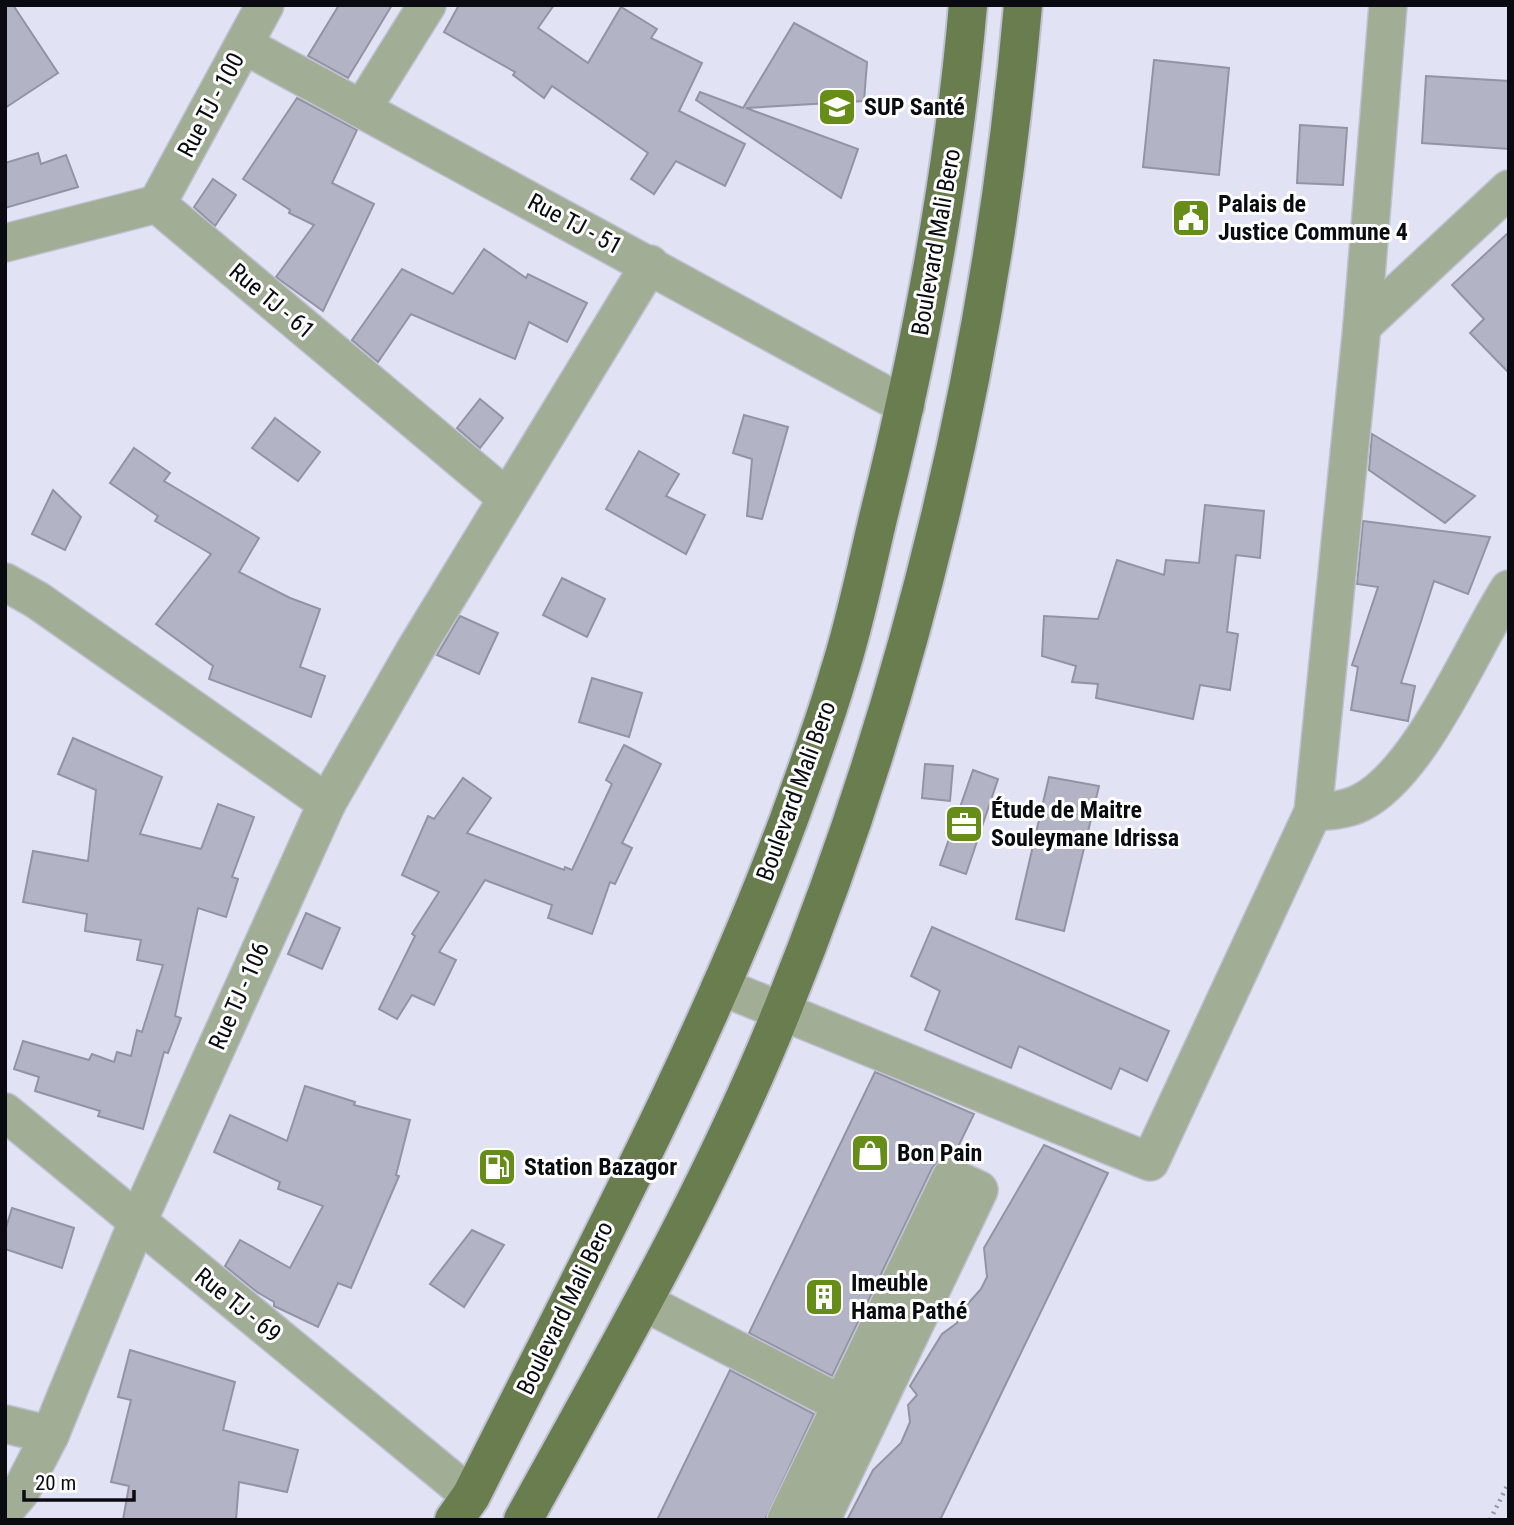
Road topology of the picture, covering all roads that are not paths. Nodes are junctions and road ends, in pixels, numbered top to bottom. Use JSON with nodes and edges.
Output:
{"nodes":[{"id":1,"x":265,"y":5,"type":"edge"},
{"id":2,"x":427,"y":5,"type":"edge"},
{"id":3,"x":968,"y":5,"type":"edge"},
{"id":4,"x":1023,"y":5,"type":"edge"},
{"id":5,"x":1388,"y":5,"type":"edge"},
{"id":6,"x":244,"y":44,"type":"junction"},
{"id":7,"x":362,"y":109,"type":"junction"},
{"id":8,"x":1509,"y":190,"type":"edge"},
{"id":9,"x":157,"y":204,"type":"junction"},
{"id":10,"x":5,"y":243,"type":"edge"},
{"id":11,"x":650,"y":264,"type":"junction"},
{"id":12,"x":1362,"y":326,"type":"junction"},
{"id":13,"x":906,"y":406,"type":"junction"},
{"id":14,"x":507,"y":498,"type":"junction"},
{"id":15,"x":5,"y":582,"type":"edge"},
{"id":16,"x":1509,"y":589,"type":"edge"},
{"id":17,"x":327,"y":803,"type":"junction"},
{"id":18,"x":1313,"y":812,"type":"junction"},
{"id":19,"x":720,"y":986,"type":"junction"},
{"id":20,"x":782,"y":1011,"type":"junction"},
{"id":21,"x":5,"y":1112,"type":"edge"},
{"id":22,"x":137,"y":1223,"type":"junction"},
{"id":23,"x":644,"y":1302,"type":"junction"},
{"id":24,"x":841,"y":1405,"type":"junction"},
{"id":25,"x":5,"y":1424,"type":"edge"},
{"id":26,"x":50,"y":1435,"type":"junction"},
{"id":27,"x":462,"y":1508,"type":"edge"},
{"id":28,"x":5,"y":1510,"type":"edge"},
{"id":29,"x":523,"y":1520,"type":"edge"},
{"id":30,"x":786,"y":1520,"type":"edge"},
{"id":31,"x":821,"y":1520,"type":"edge"}],
"edges":[{"from":1,"to":6,"type":"street","name":"Rue TJ - 100"},
{"from":2,"to":7,"type":"street"},
{"from":3,"to":13,"type":"main road","name":"Boulevard Mali Bero"},
{"from":4,"to":20,"type":"main road"},
{"from":5,"to":12,"type":"street"},
{"from":6,"to":7,"type":"street","name":"Rue TJ - 51"},
{"from":6,"to":9,"type":"street","name":"Rue TJ - 100"},
{"from":7,"to":11,"type":"street","name":"Rue TJ - 51"},
{"from":8,"to":12,"type":"street"},
{"from":9,"to":10,"type":"street"},
{"from":9,"to":14,"type":"street","name":"Rue TJ - 61"},
{"from":11,"to":13,"type":"street","name":"Rue TJ - 51"},
{"from":11,"to":14,"type":"street","name":"Rue TJ - 106"},
{"from":12,"to":18,"type":"street"},
{"from":13,"to":19,"type":"main road","name":"Boulevard Mali Bero"},
{"from":14,"to":17,"type":"street","name":"Rue TJ - 106"},
{"from":15,"to":17,"type":"street"},
{"from":16,"to":18,"type":"street"},
{"from":17,"to":22,"type":"street","name":"Rue TJ - 106"},
{"from":18,"to":20,"type":"street"},
{"from":19,"to":20,"type":"street"},
{"from":19,"to":27,"type":"main road","name":"Boulevard Mali Bero"},
{"from":20,"to":23,"type":"main road"},
{"from":21,"to":22,"type":"street","name":"Rue TJ - 69"},
{"from":22,"to":26,"type":"street","name":"Rue TJ - 106"},
{"from":22,"to":27,"type":"street","name":"Rue TJ - 69"},
{"from":23,"to":24,"type":"street"},
{"from":23,"to":29,"type":"main road"},
{"from":24,"to":30,"type":"street"},
{"from":24,"to":31,"type":"street"},
{"from":25,"to":26,"type":"street"},
{"from":26,"to":28,"type":"street","name":"Rue TJ - 106"}]}
